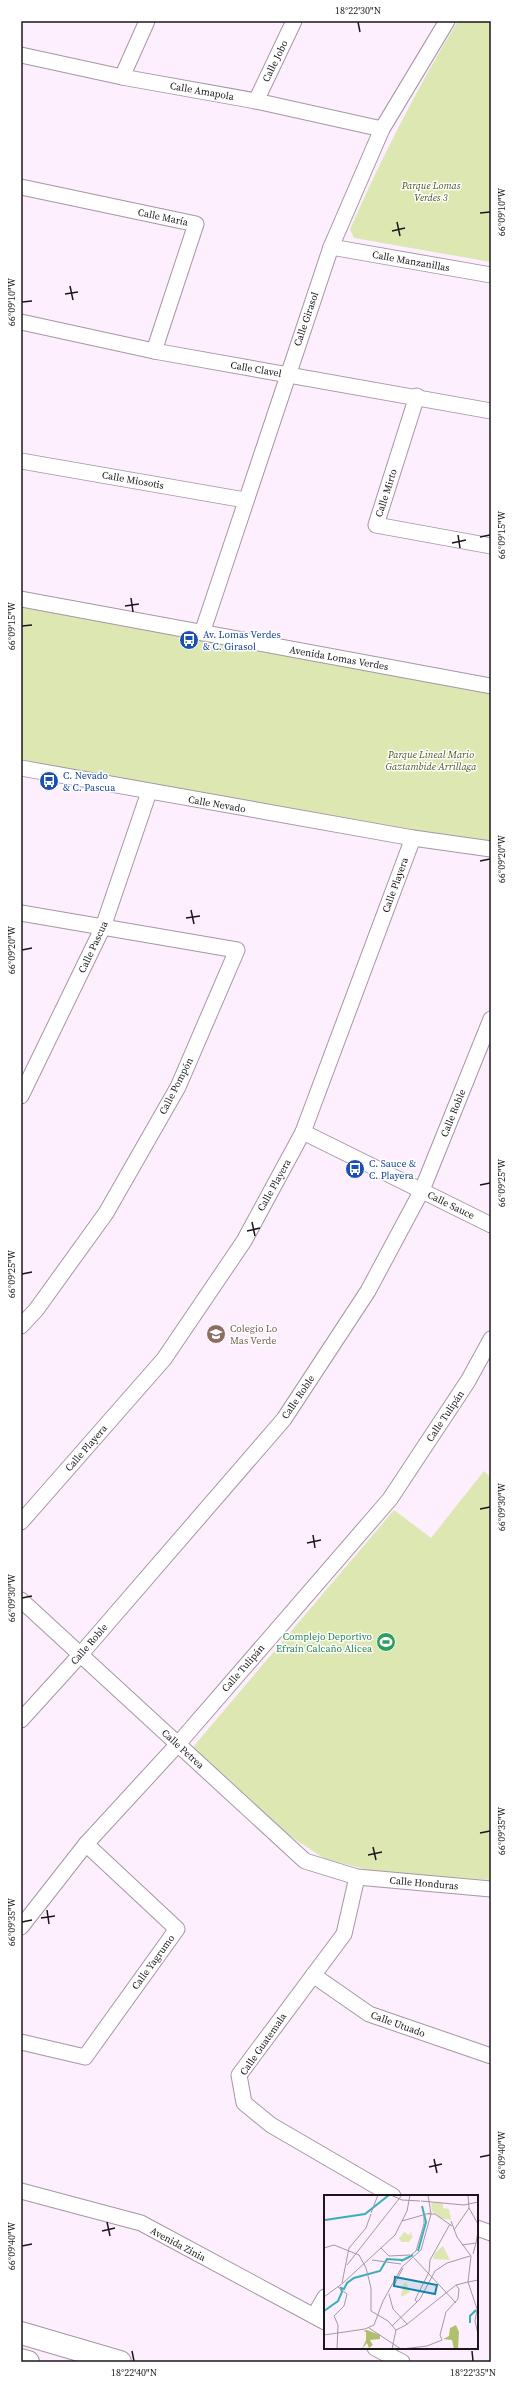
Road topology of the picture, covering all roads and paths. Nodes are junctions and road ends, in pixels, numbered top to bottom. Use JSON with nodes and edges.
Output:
{"nodes":[{"id":1,"x":147,"y":21,"type":"edge"},
{"id":2,"x":294,"y":21,"type":"edge"},
{"id":3,"x":447,"y":21,"type":"edge"},
{"id":4,"x":21,"y":55,"type":"edge"},
{"id":5,"x":122,"y":77,"type":"junction"},
{"id":6,"x":256,"y":101,"type":"junction"},
{"id":7,"x":382,"y":129,"type":"junction"},
{"id":8,"x":21,"y":187,"type":"edge"},
{"id":9,"x":330,"y":247,"type":"junction"},
{"id":10,"x":491,"y":275,"type":"edge"},
{"id":11,"x":21,"y":322,"type":"edge"},
{"id":12,"x":154,"y":351,"type":"junction"},
{"id":13,"x":288,"y":374,"type":"junction"},
{"id":14,"x":417,"y":396,"type":"junction"},
{"id":15,"x":491,"y":410,"type":"edge"},
{"id":16,"x":21,"y":460,"type":"edge"},
{"id":17,"x":245,"y":500,"type":"junction"},
{"id":18,"x":491,"y":546,"type":"edge"},
{"id":19,"x":21,"y":599,"type":"edge"},
{"id":20,"x":202,"y":633,"type":"junction"},
{"id":21,"x":491,"y":686,"type":"edge"},
{"id":22,"x":21,"y":768,"type":"edge"},
{"id":23,"x":149,"y":792,"type":"junction"},
{"id":24,"x":413,"y":838,"type":"junction"},
{"id":25,"x":491,"y":849,"type":"edge"},
{"id":26,"x":21,"y":913,"type":"edge"},
{"id":27,"x":103,"y":927,"type":"junction"},
{"id":28,"x":491,"y":1019,"type":"edge"},
{"id":29,"x":21,"y":1096,"type":"edge"},
{"id":30,"x":303,"y":1132,"type":"junction"},
{"id":31,"x":422,"y":1190,"type":"junction"},
{"id":32,"x":491,"y":1225,"type":"edge"},
{"id":33,"x":21,"y":1326,"type":"edge"},
{"id":34,"x":491,"y":1339,"type":"edge"},
{"id":35,"x":21,"y":1522,"type":"edge"},
{"id":36,"x":21,"y":1600,"type":"edge"},
{"id":37,"x":80,"y":1655,"type":"junction"},
{"id":38,"x":21,"y":1720,"type":"edge"},
{"id":39,"x":178,"y":1744,"type":"junction"},
{"id":40,"x":86,"y":1844,"type":"junction"},
{"id":41,"x":357,"y":1877,"type":"junction"},
{"id":42,"x":491,"y":1889,"type":"edge"},
{"id":43,"x":21,"y":1927,"type":"edge"},
{"id":44,"x":313,"y":1975,"type":"junction"},
{"id":45,"x":21,"y":2042,"type":"edge"},
{"id":46,"x":491,"y":2056,"type":"edge"},
{"id":47,"x":21,"y":2192,"type":"edge"},
{"id":48,"x":388,"y":2195,"type":"edge"},
{"id":49,"x":478,"y":2228,"type":"edge"},
{"id":50,"x":491,"y":2233,"type":"edge"},
{"id":51,"x":324,"y":2302,"type":"edge"},
{"id":52,"x":21,"y":2319,"type":"edge"},
{"id":53,"x":320,"y":2319,"type":"edge"},
{"id":54,"x":21,"y":2333,"type":"edge"},
{"id":55,"x":21,"y":2348,"type":"edge"},
{"id":56,"x":377,"y":2349,"type":"edge"},
{"id":57,"x":65,"y":2354,"type":"edge"},
{"id":58,"x":21,"y":2360,"type":"edge"},
{"id":59,"x":28,"y":2362,"type":"edge"},
{"id":60,"x":120,"y":2362,"type":"edge"},
{"id":61,"x":402,"y":2362,"type":"edge"}],
"edges":[{"from":1,"to":5,"type":"street"},
{"from":2,"to":6,"type":"street","name":"Calle Jobo"},
{"from":3,"to":7,"type":"street","name":"Calle Girasol"},
{"from":4,"to":5,"type":"street","name":"Calle Amapola"},
{"from":5,"to":6,"type":"street","name":"Calle Amapola"},
{"from":6,"to":7,"type":"street","name":"Calle Amapola"},
{"from":7,"to":9,"type":"street","name":"Calle Girasol"},
{"from":8,"to":12,"type":"street","name":"Calle María"},
{"from":9,"to":10,"type":"street","name":"Calle Manzanillas"},
{"from":9,"to":13,"type":"street","name":"Calle Girasol"},
{"from":11,"to":12,"type":"street","name":"Calle Clavel"},
{"from":12,"to":13,"type":"street","name":"Calle Clavel"},
{"from":13,"to":14,"type":"street","name":"Calle Clavel"},
{"from":13,"to":17,"type":"street","name":"Calle Girasol"},
{"from":14,"to":15,"type":"street","name":"Calle Clavel"},
{"from":14,"to":18,"type":"street","name":"Calle Mirto"},
{"from":16,"to":17,"type":"street","name":"Calle Miosotis"},
{"from":17,"to":20,"type":"street","name":"Calle Girasol"},
{"from":19,"to":20,"type":"street","name":"Avenida Lomas Verdes"},
{"from":20,"to":21,"type":"street","name":"Avenida Lomas Verdes"},
{"from":22,"to":23,"type":"street","name":"Calle Nevado"},
{"from":23,"to":24,"type":"street","name":"Calle Nevado"},
{"from":23,"to":27,"type":"street","name":"Calle Pascua"},
{"from":24,"to":25,"type":"street","name":"Calle Nevado"},
{"from":24,"to":30,"type":"street","name":"Calle Playera"},
{"from":26,"to":27,"type":"street"},
{"from":27,"to":29,"type":"street","name":"Calle Pascua"},
{"from":27,"to":33,"type":"street","name":"Calle Pompón"},
{"from":28,"to":31,"type":"street","name":"Calle Roble"},
{"from":30,"to":31,"type":"street","name":"Calle Sauce"},
{"from":30,"to":35,"type":"street","name":"Calle Playera"},
{"from":31,"to":32,"type":"street","name":"Calle Sauce"},
{"from":31,"to":37,"type":"street","name":"Calle Roble"},
{"from":34,"to":39,"type":"street","name":"Calle Tulipán"},
{"from":36,"to":37,"type":"street","name":"Calle Petrea"},
{"from":37,"to":38,"type":"street","name":"Calle Roble"},
{"from":37,"to":39,"type":"street","name":"Calle Petrea"},
{"from":39,"to":40,"type":"street","name":"Calle Tulipán"},
{"from":39,"to":41,"type":"street","name":"Calle Petrea"},
{"from":40,"to":43,"type":"street","name":"Calle Tulipán"},
{"from":40,"to":45,"type":"street","name":"Calle Yagrumo"},
{"from":41,"to":42,"type":"street","name":"Calle Honduras"},
{"from":41,"to":44,"type":"street","name":"Calle Guatemala"},
{"from":44,"to":46,"type":"street","name":"Calle Utuado"},
{"from":44,"to":48,"type":"street","name":"Calle Guatemala"},
{"from":47,"to":53,"type":"street","name":"Avenida Zinia"},
{"from":49,"to":50,"type":"street"},
{"from":51,"to":53,"type":"street"},
{"from":52,"to":57,"type":"highway"},
{"from":54,"to":57,"type":"highway"},
{"from":55,"to":57,"type":"highway"},
{"from":56,"to":61,"type":"street"},
{"from":57,"to":60,"type":"highway"},
{"from":58,"to":59,"type":"highway"}]}
